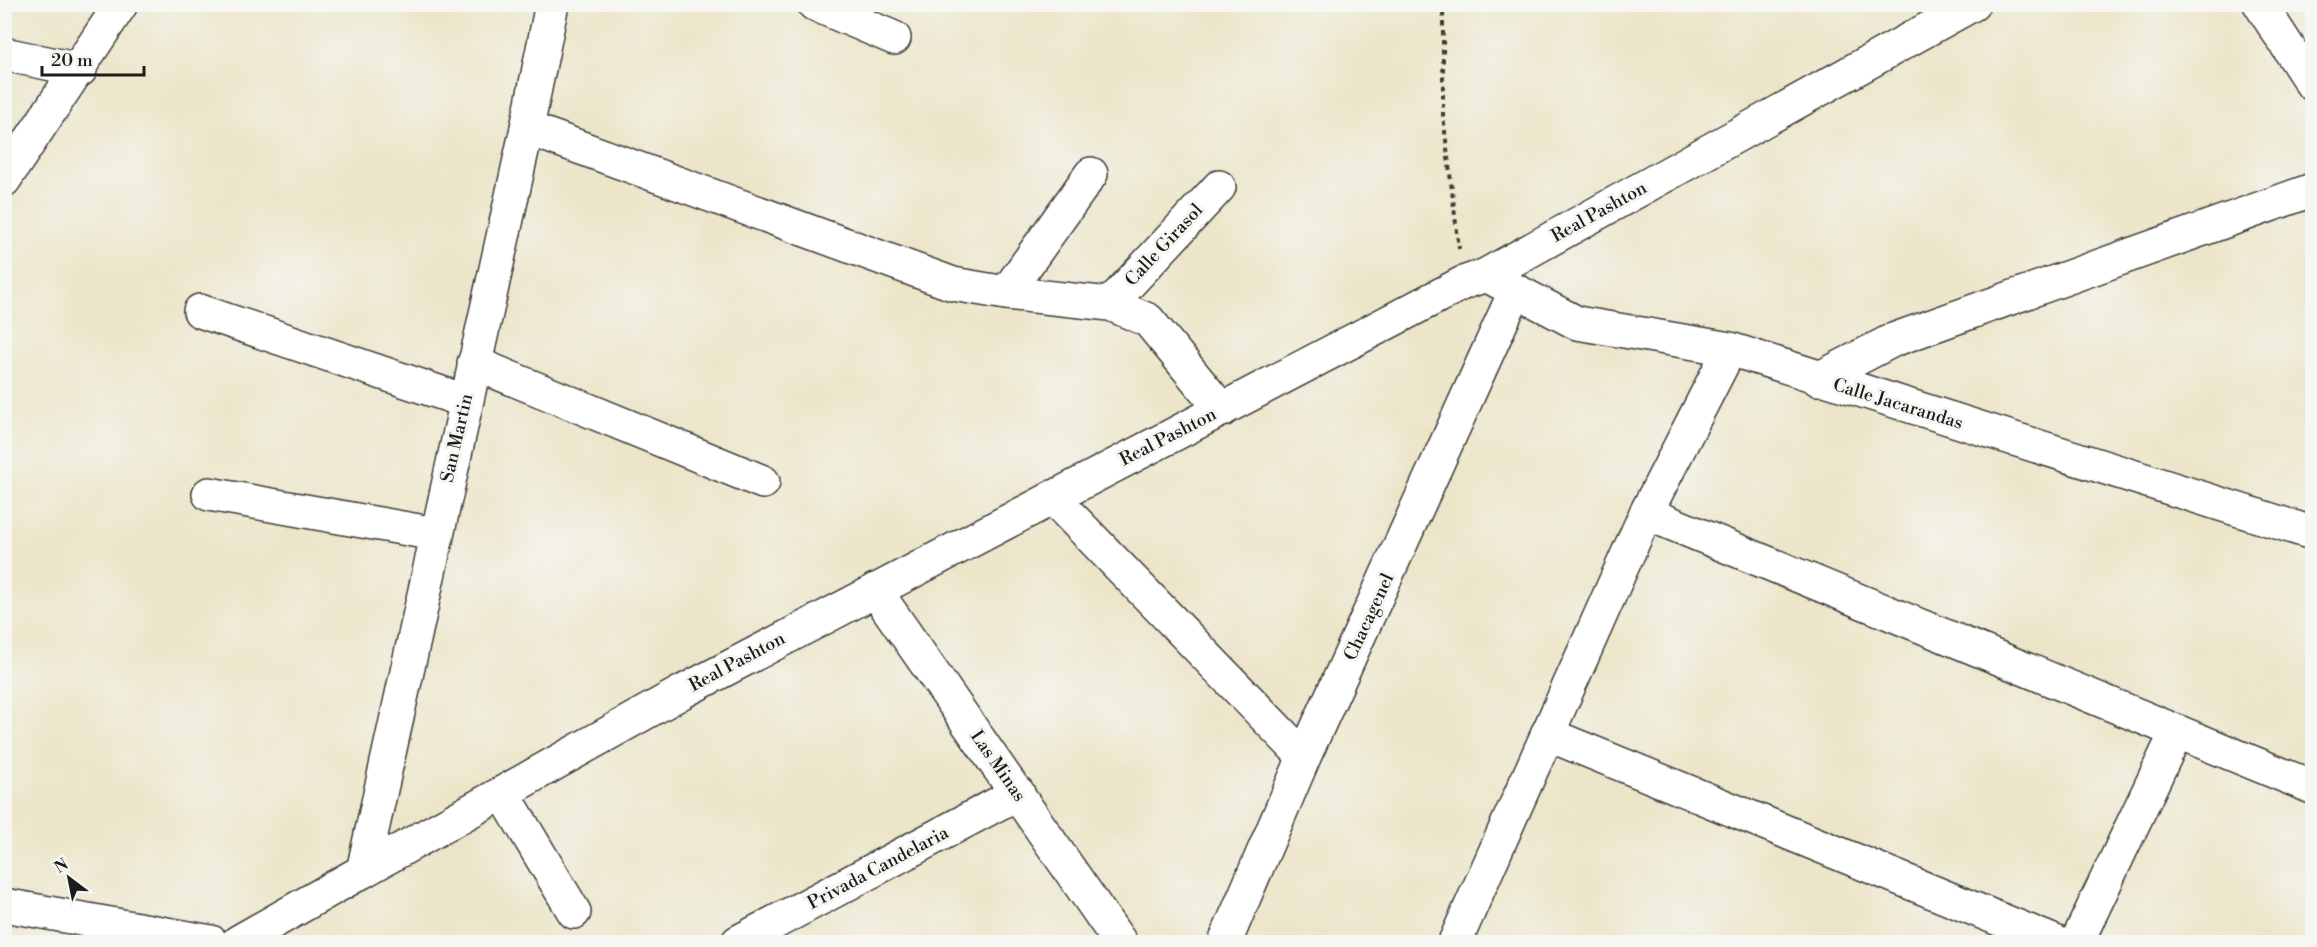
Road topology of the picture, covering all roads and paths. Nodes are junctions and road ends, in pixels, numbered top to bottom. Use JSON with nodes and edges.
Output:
{"nodes":[{"id":1,"x":121,"y":4,"type":"edge"},
{"id":2,"x":552,"y":4,"type":"edge"},
{"id":3,"x":814,"y":4,"type":"edge"},
{"id":4,"x":1443,"y":4,"type":"edge"},
{"id":5,"x":1973,"y":4,"type":"edge"},
{"id":6,"x":2260,"y":4,"type":"edge"},
{"id":7,"x":894,"y":38,"type":"dead end"},
{"id":8,"x":4,"y":54,"type":"edge"},
{"id":9,"x":80,"y":70,"type":"junction"},
{"id":10,"x":2313,"y":84,"type":"edge"},
{"id":11,"x":527,"y":128,"type":"junction"},
{"id":12,"x":1091,"y":174,"type":"dead end"},
{"id":13,"x":4,"y":180,"type":"edge"},
{"id":14,"x":1219,"y":187,"type":"dead end"},
{"id":15,"x":2313,"y":190,"type":"edge"},
{"id":16,"x":1474,"y":279,"type":"junction"},
{"id":17,"x":1515,"y":292,"type":"junction"},
{"id":18,"x":1006,"y":293,"type":"junction"},
{"id":19,"x":1110,"y":304,"type":"junction"},
{"id":20,"x":200,"y":311,"type":"dead end"},
{"id":21,"x":1730,"y":349,"type":"junction"},
{"id":22,"x":474,"y":363,"type":"junction"},
{"id":23,"x":1818,"y":379,"type":"junction"},
{"id":24,"x":465,"y":401,"type":"junction"},
{"id":25,"x":1222,"y":410,"type":"junction"},
{"id":26,"x":763,"y":482,"type":"dead end"},
{"id":27,"x":209,"y":494,"type":"dead end"},
{"id":28,"x":1052,"y":497,"type":"junction"},
{"id":29,"x":1646,"y":513,"type":"junction"},
{"id":30,"x":2313,"y":533,"type":"edge"},
{"id":31,"x":436,"y":534,"type":"junction"},
{"id":32,"x":875,"y":590,"type":"junction"},
{"id":33,"x":2177,"y":731,"type":"junction"},
{"id":34,"x":1547,"y":734,"type":"junction"},
{"id":35,"x":1304,"y":757,"type":"junction"},
{"id":36,"x":2313,"y":787,"type":"edge"},
{"id":37,"x":503,"y":793,"type":"junction"},
{"id":38,"x":1018,"y":793,"type":"junction"},
{"id":39,"x":363,"y":871,"type":"junction"},
{"id":40,"x":4,"y":905,"type":"edge"},
{"id":41,"x":574,"y":912,"type":"dead end"},
{"id":42,"x":212,"y":942,"type":"edge"},
{"id":43,"x":238,"y":942,"type":"edge"},
{"id":44,"x":738,"y":942,"type":"edge"},
{"id":45,"x":1120,"y":942,"type":"edge"},
{"id":46,"x":1225,"y":942,"type":"edge"},
{"id":47,"x":1455,"y":942,"type":"edge"},
{"id":48,"x":2055,"y":942,"type":"edge"},
{"id":49,"x":2077,"y":942,"type":"edge"}],
"edges":[{"from":1,"to":9,"type":"street"},
{"from":2,"to":11,"type":"street","name":"San Martin"},
{"from":3,"to":7,"type":"street"},
{"from":4,"to":16,"type":"path"},
{"from":5,"to":16,"type":"street","name":"Real Pashton"},
{"from":6,"to":10,"type":"street"},
{"from":8,"to":9,"type":"street"},
{"from":9,"to":13,"type":"street"},
{"from":11,"to":18,"type":"street"},
{"from":11,"to":22,"type":"street","name":"San Martin"},
{"from":12,"to":18,"type":"street"},
{"from":14,"to":19,"type":"street","name":"Calle Girasol"},
{"from":15,"to":23,"type":"street"},
{"from":16,"to":17,"type":"street","name":"Calle Jacarandas"},
{"from":16,"to":25,"type":"street","name":"Real Pashton"},
{"from":17,"to":21,"type":"street","name":"Calle Jacarandas"},
{"from":17,"to":35,"type":"street","name":"Chacagenel"},
{"from":18,"to":19,"type":"street"},
{"from":19,"to":25,"type":"street"},
{"from":20,"to":24,"type":"street"},
{"from":21,"to":23,"type":"street","name":"Calle Jacarandas"},
{"from":21,"to":29,"type":"street"},
{"from":22,"to":24,"type":"street","name":"San Martin"},
{"from":22,"to":26,"type":"street"},
{"from":23,"to":30,"type":"street","name":"Calle Jacarandas"},
{"from":24,"to":31,"type":"street","name":"San Martin"},
{"from":25,"to":28,"type":"street","name":"Real Pashton"},
{"from":27,"to":31,"type":"street"},
{"from":28,"to":32,"type":"street","name":"Real Pashton"},
{"from":28,"to":35,"type":"street"},
{"from":29,"to":33,"type":"street"},
{"from":29,"to":34,"type":"street"},
{"from":31,"to":39,"type":"street","name":"San Martin"},
{"from":32,"to":37,"type":"street","name":"Real Pashton"},
{"from":32,"to":38,"type":"street","name":"Las Minas"},
{"from":33,"to":36,"type":"street"},
{"from":33,"to":49,"type":"street"},
{"from":34,"to":47,"type":"street"},
{"from":34,"to":48,"type":"street"},
{"from":35,"to":46,"type":"street","name":"Chacagenel"},
{"from":37,"to":39,"type":"street","name":"Real Pashton"},
{"from":37,"to":41,"type":"street"},
{"from":38,"to":44,"type":"street","name":"Privada Candelaria"},
{"from":38,"to":45,"type":"street","name":"Las Minas"},
{"from":39,"to":43,"type":"street","name":"Real Pashton"},
{"from":40,"to":42,"type":"street"}]}
